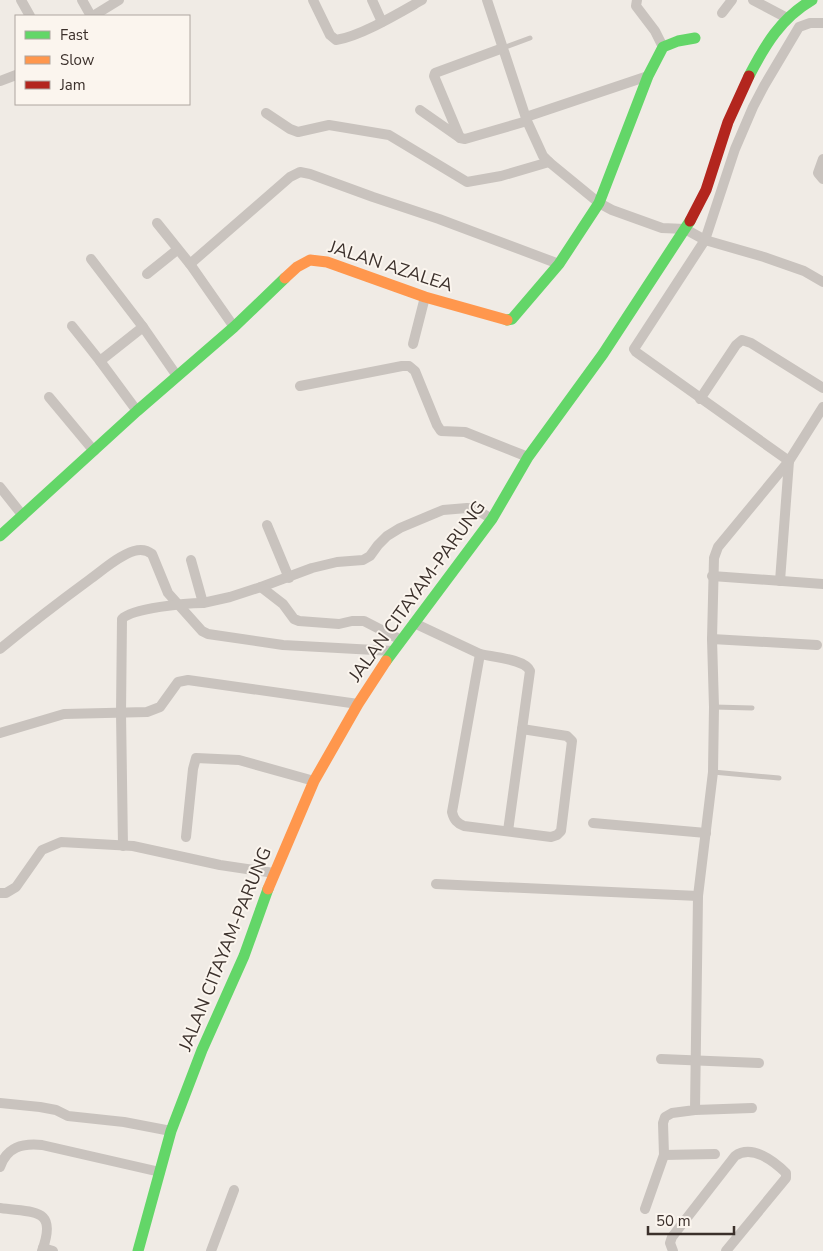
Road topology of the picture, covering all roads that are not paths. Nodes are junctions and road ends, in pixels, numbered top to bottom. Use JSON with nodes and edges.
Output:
{"nodes":[{"id":1,"x":21,"y":0,"type":"edge"},
{"id":2,"x":82,"y":0,"type":"edge"},
{"id":3,"x":119,"y":0,"type":"edge"},
{"id":4,"x":313,"y":0,"type":"edge"},
{"id":5,"x":372,"y":0,"type":"edge"},
{"id":6,"x":422,"y":0,"type":"edge"},
{"id":7,"x":487,"y":0,"type":"edge"},
{"id":8,"x":637,"y":0,"type":"edge"},
{"id":9,"x":732,"y":0,"type":"edge"},
{"id":10,"x":753,"y":0,"type":"edge"},
{"id":11,"x":812,"y":0,"type":"edge"},
{"id":12,"x":722,"y":13,"type":"dead end"},
{"id":13,"x":29,"y":15,"type":"edge"},
{"id":14,"x":91,"y":15,"type":"edge"},
{"id":15,"x":94,"y":15,"type":"edge"},
{"id":16,"x":787,"y":18,"type":"junction"},
{"id":17,"x":382,"y":22,"type":"junction"},
{"id":18,"x":823,"y":23,"type":"edge"},
{"id":19,"x":530,"y":38,"type":"dead end"},
{"id":20,"x":694,"y":38,"type":"dead end"},
{"id":21,"x":663,"y":47,"type":"junction"},
{"id":22,"x":503,"y":48,"type":"junction"},
{"id":23,"x":15,"y":75,"type":"edge"},
{"id":24,"x":648,"y":76,"type":"junction"},
{"id":25,"x":0,"y":81,"type":"edge"},
{"id":26,"x":420,"y":110,"type":"dead end"},
{"id":27,"x":266,"y":113,"type":"dead end"},
{"id":28,"x":526,"y":119,"type":"junction"},
{"id":29,"x":460,"y":138,"type":"junction"},
{"id":30,"x":823,"y":160,"type":"edge"},
{"id":31,"x":549,"y":162,"type":"junction"},
{"id":32,"x":823,"y":178,"type":"edge"},
{"id":33,"x":599,"y":203,"type":"junction"},
{"id":34,"x":157,"y":223,"type":"dead end"},
{"id":35,"x":685,"y":229,"type":"junction"},
{"id":36,"x":705,"y":240,"type":"junction"},
{"id":37,"x":178,"y":250,"type":"junction"},
{"id":38,"x":91,"y":259,"type":"dead end"},
{"id":39,"x":190,"y":264,"type":"junction"},
{"id":40,"x":559,"y":264,"type":"junction"},
{"id":41,"x":146,"y":274,"type":"dead end"},
{"id":42,"x":823,"y":282,"type":"edge"},
{"id":43,"x":425,"y":297,"type":"junction"},
{"id":44,"x":72,"y":326,"type":"dead end"},
{"id":45,"x":143,"y":327,"type":"junction"},
{"id":46,"x":234,"y":327,"type":"junction"},
{"id":47,"x":413,"y":344,"type":"dead end"},
{"id":48,"x":100,"y":361,"type":"junction"},
{"id":49,"x":177,"y":376,"type":"junction"},
{"id":50,"x":300,"y":386,"type":"dead end"},
{"id":51,"x":823,"y":388,"type":"edge"},
{"id":52,"x":49,"y":397,"type":"dead end"},
{"id":53,"x":700,"y":399,"type":"junction"},
{"id":54,"x":823,"y":407,"type":"edge"},
{"id":55,"x":137,"y":411,"type":"junction"},
{"id":56,"x":94,"y":451,"type":"junction"},
{"id":57,"x":528,"y":458,"type":"junction"},
{"id":58,"x":789,"y":461,"type":"junction"},
{"id":59,"x":0,"y":487,"type":"edge"},
{"id":60,"x":23,"y":516,"type":"junction"},
{"id":61,"x":492,"y":519,"type":"junction"},
{"id":62,"x":266,"y":525,"type":"dead end"},
{"id":63,"x":0,"y":536,"type":"edge"},
{"id":64,"x":191,"y":560,"type":"dead end"},
{"id":65,"x":712,"y":576,"type":"junction"},
{"id":66,"x":289,"y":578,"type":"junction"},
{"id":67,"x":780,"y":581,"type":"junction"},
{"id":68,"x":823,"y":584,"type":"edge"},
{"id":69,"x":261,"y":587,"type":"junction"},
{"id":70,"x":203,"y":603,"type":"junction"},
{"id":71,"x":178,"y":604,"type":"junction"},
{"id":72,"x":414,"y":623,"type":"junction"},
{"id":73,"x":712,"y":639,"type":"junction"},
{"id":74,"x":401,"y":640,"type":"junction"},
{"id":75,"x":818,"y":645,"type":"dead end"},
{"id":76,"x":0,"y":649,"type":"edge"},
{"id":77,"x":393,"y":651,"type":"junction"},
{"id":78,"x":480,"y":654,"type":"junction"},
{"id":79,"x":358,"y":704,"type":"junction"},
{"id":80,"x":714,"y":707,"type":"junction"},
{"id":81,"x":752,"y":708,"type":"dead end"},
{"id":82,"x":121,"y":713,"type":"junction"},
{"id":83,"x":522,"y":729,"type":"junction"},
{"id":84,"x":0,"y":733,"type":"edge"},
{"id":85,"x":713,"y":772,"type":"junction"},
{"id":86,"x":779,"y":778,"type":"dead end"},
{"id":87,"x":314,"y":782,"type":"junction"},
{"id":88,"x":593,"y":823,"type":"dead end"},
{"id":89,"x":508,"y":831,"type":"junction"},
{"id":90,"x":706,"y":833,"type":"junction"},
{"id":91,"x":186,"y":837,"type":"dead end"},
{"id":92,"x":123,"y":846,"type":"junction"},
{"id":93,"x":274,"y":872,"type":"junction"},
{"id":94,"x":436,"y":884,"type":"dead end"},
{"id":95,"x":0,"y":893,"type":"edge"},
{"id":96,"x":698,"y":896,"type":"junction"},
{"id":97,"x":661,"y":1059,"type":"dead end"},
{"id":98,"x":697,"y":1061,"type":"junction"},
{"id":99,"x":759,"y":1063,"type":"dead end"},
{"id":100,"x":0,"y":1103,"type":"edge"},
{"id":101,"x":752,"y":1108,"type":"dead end"},
{"id":102,"x":695,"y":1110,"type":"junction"},
{"id":103,"x":171,"y":1131,"type":"junction"},
{"id":104,"x":715,"y":1154,"type":"dead end"},
{"id":105,"x":664,"y":1155,"type":"junction"},
{"id":106,"x":0,"y":1167,"type":"edge"},
{"id":107,"x":160,"y":1172,"type":"junction"},
{"id":108,"x":234,"y":1190,"type":"dead end"},
{"id":109,"x":0,"y":1208,"type":"edge"},
{"id":110,"x":645,"y":1209,"type":"dead end"},
{"id":111,"x":46,"y":1250,"type":"edge"},
{"id":112,"x":138,"y":1251,"type":"edge"},
{"id":113,"x":211,"y":1251,"type":"edge"},
{"id":114,"x":673,"y":1251,"type":"edge"},
{"id":115,"x":726,"y":1251,"type":"edge"}],
"edges":[{"from":1,"to":13,"type":"street"},
{"from":2,"to":14,"type":"street"},
{"from":3,"to":15,"type":"street"},
{"from":4,"to":17,"type":"street"},
{"from":5,"to":17,"type":"street"},
{"from":6,"to":17,"type":"street"},
{"from":7,"to":22,"type":"street"},
{"from":8,"to":21,"type":"street"},
{"from":9,"to":12,"type":"street"},
{"from":10,"to":16,"type":"street"},
{"from":11,"to":16,"type":"main road","name":"JALAN CITAYAM-PARUNG"},
{"from":16,"to":35,"type":"main road","name":"JALAN CITAYAM-PARUNG"},
{"from":18,"to":36,"type":"street"},
{"from":19,"to":22,"type":"lane"},
{"from":20,"to":21,"type":"main road"},
{"from":21,"to":24,"type":"main road","name":"JALAN AZALEA"},
{"from":22,"to":28,"type":"street"},
{"from":22,"to":29,"type":"street"},
{"from":23,"to":25,"type":"street"},
{"from":24,"to":28,"type":"street"},
{"from":24,"to":33,"type":"main road","name":"JALAN AZALEA"},
{"from":26,"to":29,"type":"street"},
{"from":27,"to":31,"type":"street"},
{"from":28,"to":29,"type":"street"},
{"from":28,"to":31,"type":"street"},
{"from":30,"to":32,"type":"street"},
{"from":31,"to":33,"type":"street"},
{"from":33,"to":35,"type":"street"},
{"from":33,"to":40,"type":"main road","name":"JALAN AZALEA"},
{"from":34,"to":37,"type":"street"},
{"from":35,"to":36,"type":"street"},
{"from":35,"to":57,"type":"main road","name":"JALAN CITAYAM-PARUNG"},
{"from":36,"to":42,"type":"street"},
{"from":36,"to":53,"type":"street"},
{"from":37,"to":39,"type":"street"},
{"from":37,"to":41,"type":"street"},
{"from":38,"to":45,"type":"street"},
{"from":39,"to":40,"type":"street"},
{"from":39,"to":46,"type":"street"},
{"from":40,"to":43,"type":"main road","name":"JALAN AZALEA"},
{"from":43,"to":46,"type":"main road","name":"JALAN AZALEA"},
{"from":43,"to":47,"type":"street"},
{"from":44,"to":48,"type":"street"},
{"from":45,"to":48,"type":"street"},
{"from":45,"to":49,"type":"street"},
{"from":46,"to":49,"type":"main road","name":"JALAN AZALEA"},
{"from":48,"to":55,"type":"street"},
{"from":49,"to":55,"type":"main road","name":"JALAN AZALEA"},
{"from":50,"to":57,"type":"street"},
{"from":51,"to":53,"type":"street"},
{"from":52,"to":56,"type":"street"},
{"from":53,"to":58,"type":"street"},
{"from":54,"to":58,"type":"street"},
{"from":55,"to":56,"type":"main road","name":"JALAN AZALEA"},
{"from":56,"to":60,"type":"main road","name":"JALAN AZALEA"},
{"from":57,"to":61,"type":"main road","name":"JALAN CITAYAM-PARUNG"},
{"from":58,"to":65,"type":"street"},
{"from":58,"to":67,"type":"street"},
{"from":59,"to":60,"type":"street"},
{"from":60,"to":63,"type":"main road","name":"JALAN AZALEA"},
{"from":61,"to":66,"type":"street"},
{"from":61,"to":72,"type":"main road","name":"JALAN CITAYAM-PARUNG"},
{"from":62,"to":66,"type":"street"},
{"from":64,"to":70,"type":"street"},
{"from":65,"to":67,"type":"street"},
{"from":65,"to":73,"type":"street"},
{"from":66,"to":69,"type":"street"},
{"from":67,"to":68,"type":"street"},
{"from":69,"to":70,"type":"street"},
{"from":69,"to":74,"type":"street"},
{"from":70,"to":71,"type":"street"},
{"from":71,"to":76,"type":"street"},
{"from":71,"to":77,"type":"street"},
{"from":71,"to":82,"type":"street"},
{"from":72,"to":74,"type":"main road","name":"JALAN CITAYAM-PARUNG"},
{"from":72,"to":78,"type":"street"},
{"from":73,"to":75,"type":"street"},
{"from":73,"to":80,"type":"street"},
{"from":74,"to":77,"type":"main road","name":"JALAN CITAYAM-PARUNG"},
{"from":77,"to":79,"type":"main road","name":"JALAN CITAYAM-PARUNG"},
{"from":78,"to":83,"type":"street"},
{"from":78,"to":89,"type":"street"},
{"from":79,"to":82,"type":"street"},
{"from":79,"to":87,"type":"main road","name":"JALAN CITAYAM-PARUNG"},
{"from":80,"to":81,"type":"lane"},
{"from":80,"to":85,"type":"street"},
{"from":82,"to":84,"type":"street"},
{"from":82,"to":92,"type":"street"},
{"from":83,"to":89,"type":"street"},
{"from":83,"to":89,"type":"street"},
{"from":85,"to":86,"type":"lane"},
{"from":85,"to":90,"type":"street"},
{"from":87,"to":91,"type":"street"},
{"from":87,"to":93,"type":"main road","name":"JALAN CITAYAM-PARUNG"},
{"from":88,"to":90,"type":"street"},
{"from":90,"to":96,"type":"street"},
{"from":92,"to":93,"type":"street"},
{"from":92,"to":95,"type":"street"},
{"from":93,"to":103,"type":"main road","name":"JALAN CITAYAM-PARUNG"},
{"from":94,"to":96,"type":"street"},
{"from":96,"to":98,"type":"street"},
{"from":97,"to":98,"type":"street"},
{"from":98,"to":99,"type":"street"},
{"from":98,"to":102,"type":"street"},
{"from":100,"to":103,"type":"street"},
{"from":101,"to":102,"type":"street"},
{"from":102,"to":105,"type":"street"},
{"from":103,"to":107,"type":"main road","name":"JALAN CITAYAM-PARUNG"},
{"from":104,"to":105,"type":"street"},
{"from":105,"to":110,"type":"street"},
{"from":106,"to":107,"type":"street"},
{"from":107,"to":112,"type":"main road","name":"JALAN CITAYAM-PARUNG"},
{"from":108,"to":113,"type":"street"},
{"from":109,"to":111,"type":"street"},
{"from":114,"to":115,"type":"street"}]}
